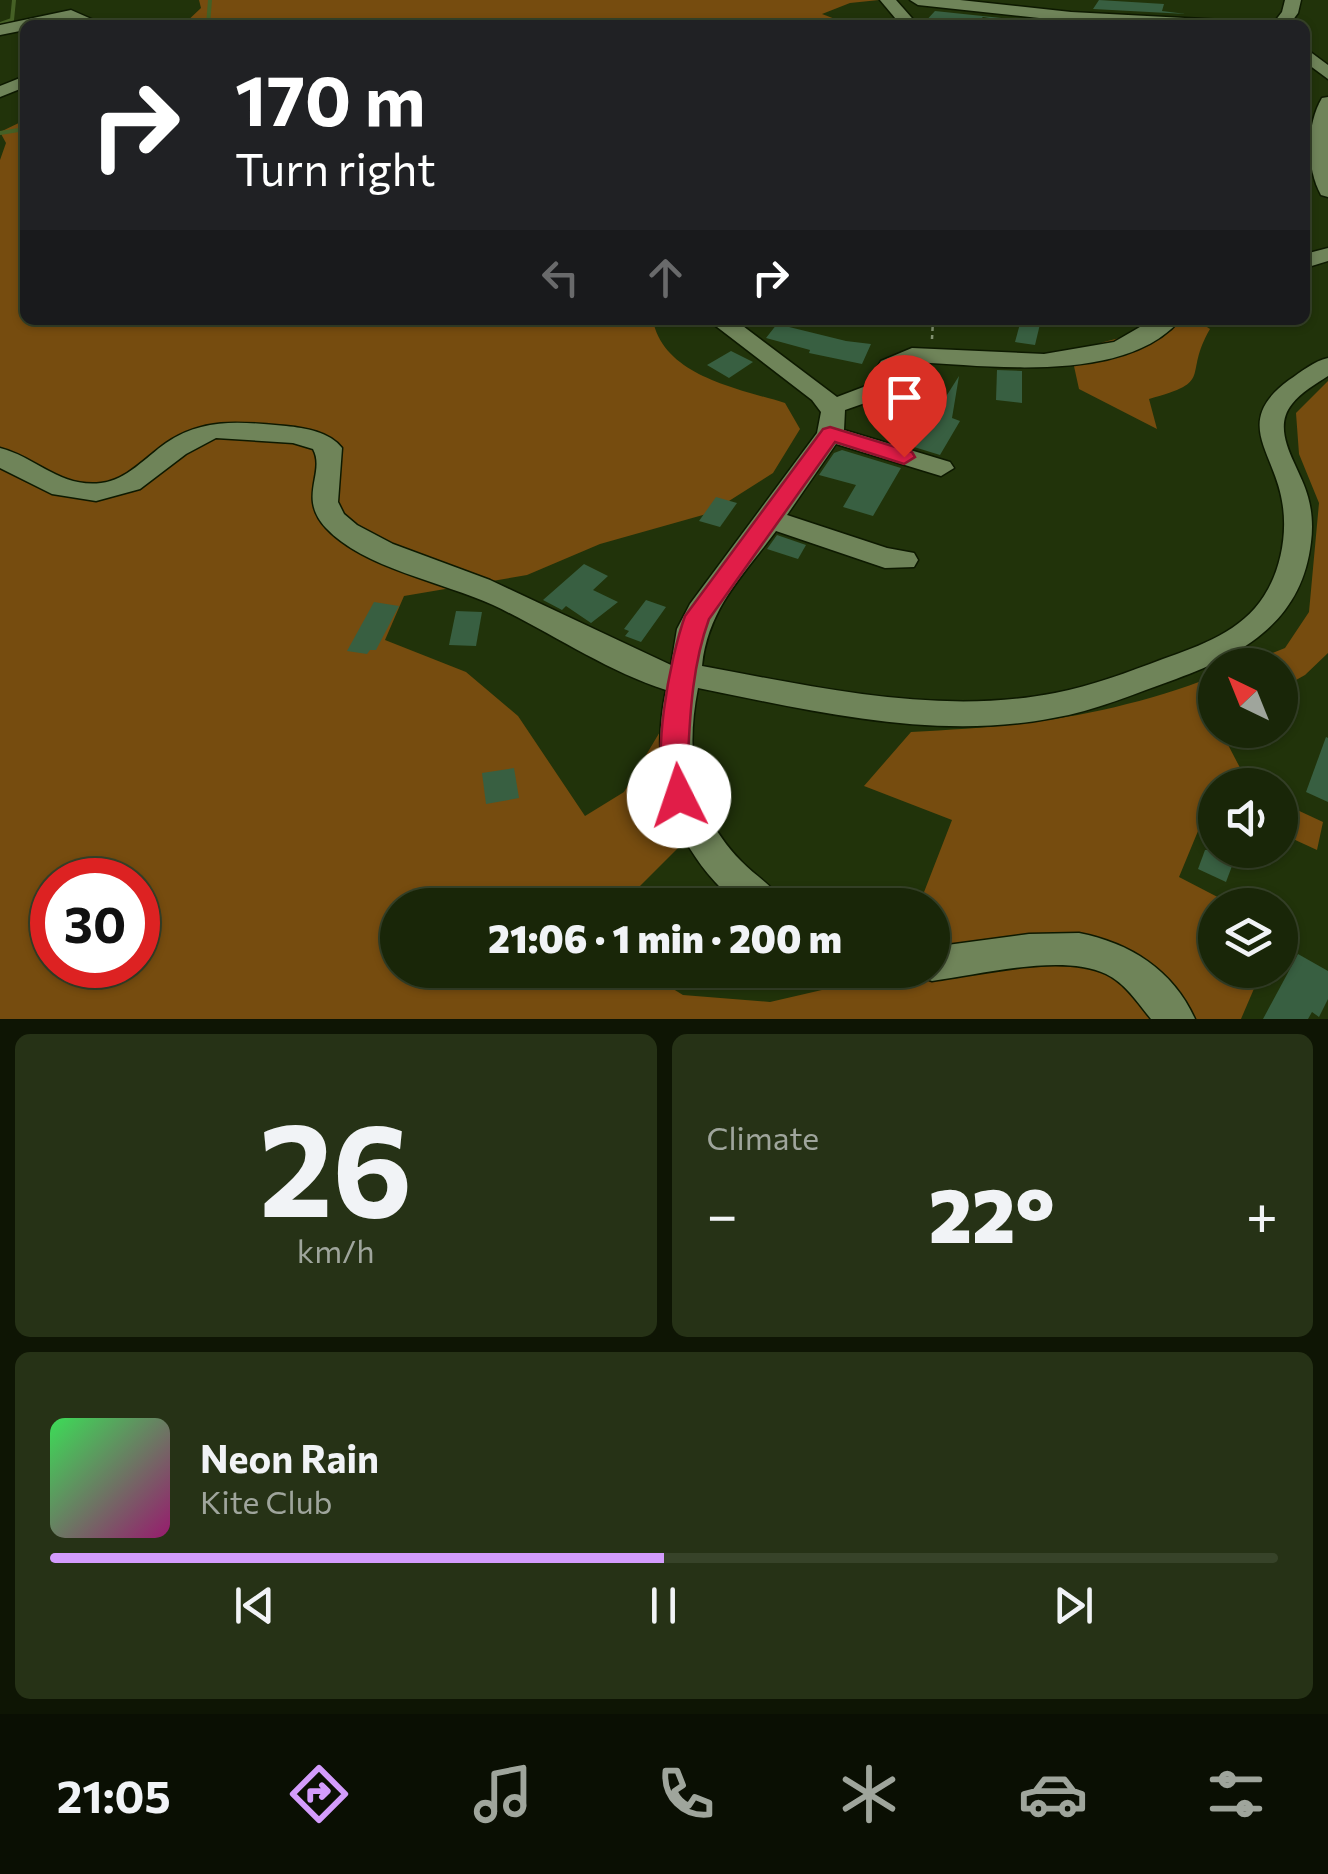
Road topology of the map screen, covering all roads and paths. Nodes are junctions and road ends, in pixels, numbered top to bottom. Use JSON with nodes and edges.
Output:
{"nodes":[{"id":1,"x":888,"y":0,"type":"edge"},
{"id":2,"x":918,"y":0,"type":"edge"},
{"id":3,"x":87,"y":13,"type":"edge"},
{"id":4,"x":51,"y":20,"type":"edge"},
{"id":5,"x":906,"y":20,"type":"edge"},
{"id":6,"x":1059,"y":20,"type":"edge"},
{"id":7,"x":1328,"y":102,"type":"edge"},
{"id":8,"x":1328,"y":191,"type":"edge"},
{"id":9,"x":727,"y":325,"type":"edge"},
{"id":10,"x":933,"y":325,"type":"edge"},
{"id":11,"x":1160,"y":325,"type":"edge"},
{"id":12,"x":928,"y":354,"type":"junction"},
{"id":13,"x":1328,"y":365,"type":"edge"},
{"id":14,"x":833,"y":405,"type":"junction"},
{"id":15,"x":830,"y":434,"type":"junction"},
{"id":16,"x":0,"y":456,"type":"edge"},
{"id":17,"x":941,"y":468,"type":"dead end"},
{"id":18,"x":770,"y":519,"type":"junction"},
{"id":19,"x":904,"y":560,"type":"dead end"},
{"id":20,"x":686,"y":674,"type":"junction"},
{"id":21,"x":745,"y":888,"type":"edge"},
{"id":22,"x":950,"y":962,"type":"edge"},
{"id":23,"x":1175,"y":1019,"type":"edge"}],
"edges":[{"from":1,"to":5,"type":"street"},
{"from":2,"to":6,"type":"street"},
{"from":3,"to":4,"type":"street"},
{"from":7,"to":8,"type":"street"},
{"from":9,"to":14,"type":"street"},
{"from":10,"to":12,"type":"path"},
{"from":11,"to":12,"type":"street"},
{"from":12,"to":14,"type":"street"},
{"from":13,"to":20,"type":"street"},
{"from":14,"to":15,"type":"street"},
{"from":15,"to":17,"type":"street"},
{"from":15,"to":18,"type":"street"},
{"from":16,"to":20,"type":"street"},
{"from":18,"to":19,"type":"street"},
{"from":18,"to":20,"type":"street"},
{"from":20,"to":21,"type":"street"},
{"from":22,"to":23,"type":"street"}]}
